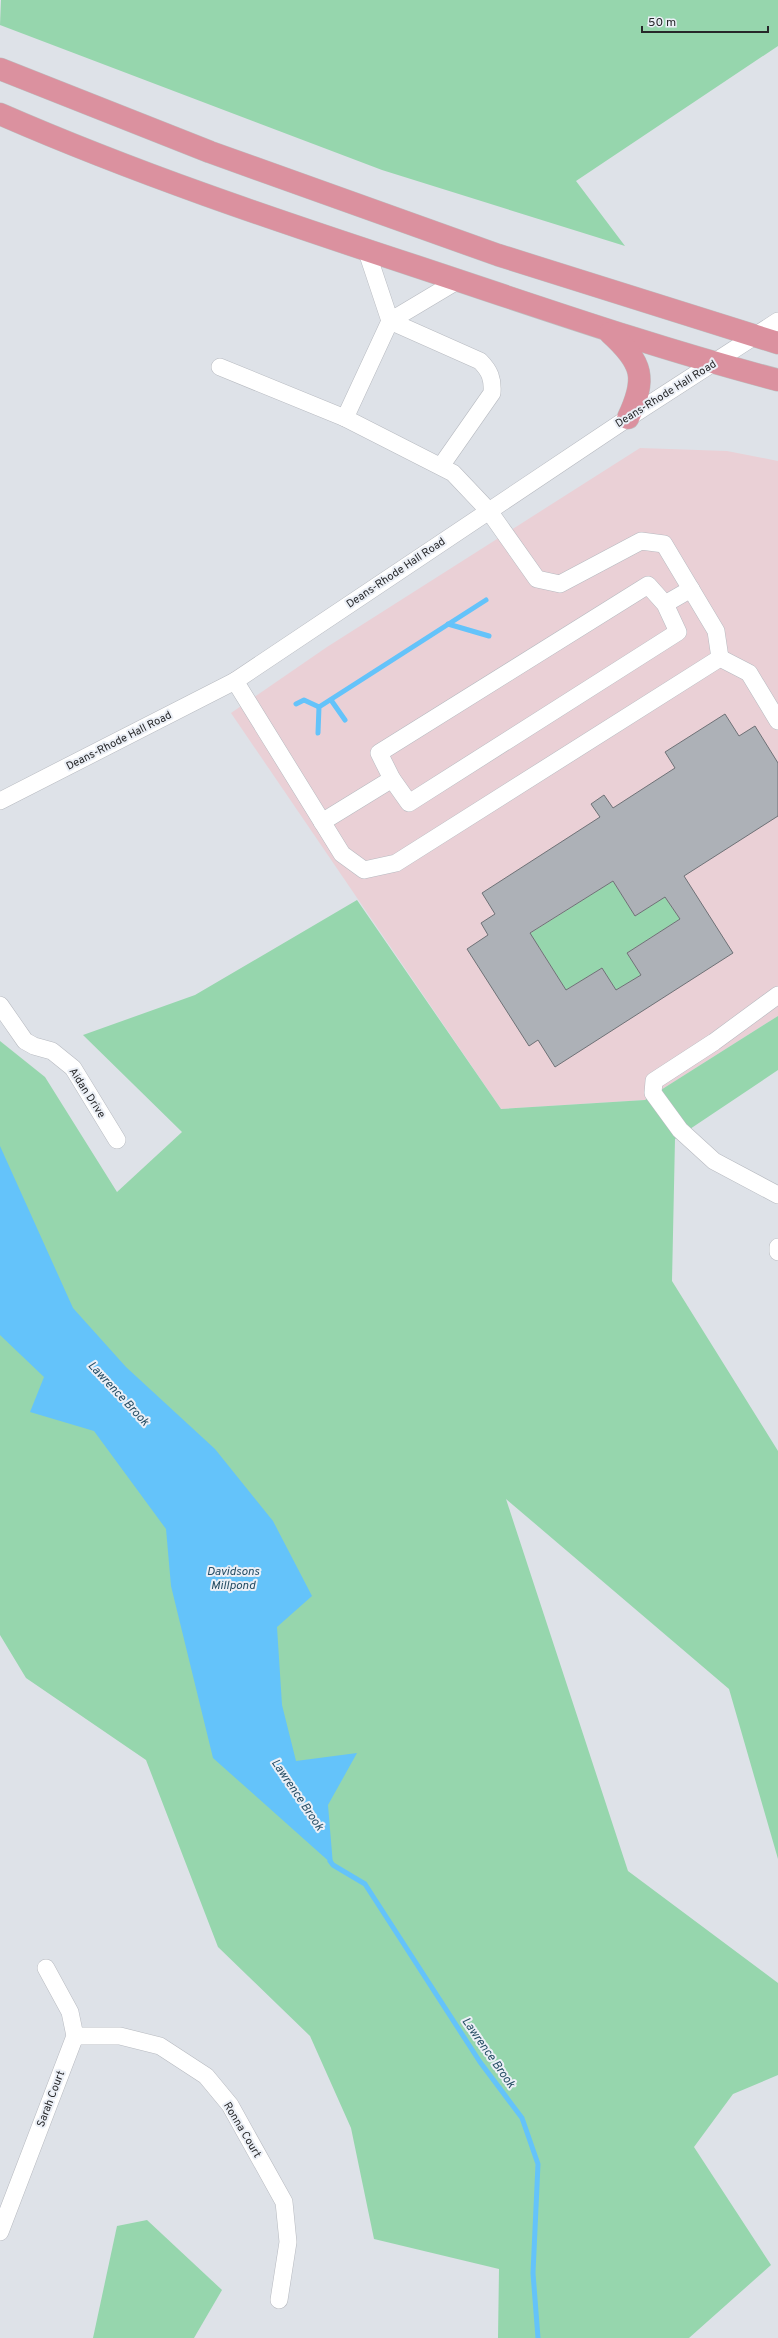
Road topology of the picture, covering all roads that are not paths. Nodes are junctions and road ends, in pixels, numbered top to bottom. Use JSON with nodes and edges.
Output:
{"nodes":[{"id":1,"x":0,"y":69,"type":"edge"},
{"id":2,"x":0,"y":114,"type":"edge"},
{"id":3,"x":367,"y":252,"type":"junction"},
{"id":4,"x":457,"y":280,"type":"junction"},
{"id":5,"x":390,"y":321,"type":"junction"},
{"id":6,"x":778,"y":321,"type":"edge"},
{"id":7,"x":606,"y":330,"type":"junction"},
{"id":8,"x":754,"y":337,"type":"junction"},
{"id":9,"x":778,"y":343,"type":"edge"},
{"id":10,"x":714,"y":364,"type":"junction"},
{"id":11,"x":220,"y":367,"type":"dead end"},
{"id":12,"x":778,"y":380,"type":"edge"},
{"id":13,"x":345,"y":418,"type":"junction"},
{"id":14,"x":628,"y":418,"type":"junction"},
{"id":15,"x":441,"y":466,"type":"junction"},
{"id":16,"x":489,"y":511,"type":"junction"},
{"id":17,"x":691,"y":589,"type":"junction"},
{"id":18,"x":665,"y":604,"type":"junction"},
{"id":19,"x":720,"y":658,"type":"junction"},
{"id":20,"x":235,"y":681,"type":"junction"},
{"id":21,"x":778,"y":721,"type":"edge"},
{"id":22,"x":392,"y":779,"type":"junction"},
{"id":23,"x":0,"y":801,"type":"edge"},
{"id":24,"x":322,"y":822,"type":"junction"},
{"id":25,"x":778,"y":995,"type":"edge"},
{"id":26,"x":0,"y":1005,"type":"edge"},
{"id":27,"x":117,"y":1140,"type":"dead end"},
{"id":28,"x":778,"y":1196,"type":"edge"},
{"id":29,"x":778,"y":1247,"type":"edge"},
{"id":30,"x":778,"y":1252,"type":"edge"},
{"id":31,"x":46,"y":1968,"type":"dead end"},
{"id":32,"x":75,"y":2036,"type":"junction"},
{"id":33,"x":0,"y":2232,"type":"edge"},
{"id":34,"x":279,"y":2300,"type":"dead end"}],
"edges":[{"from":1,"to":8,"type":"highway"},
{"from":2,"to":3,"type":"highway"},
{"from":3,"to":4,"type":"highway"},
{"from":3,"to":5,"type":"street"},
{"from":4,"to":5,"type":"street"},
{"from":4,"to":7,"type":"highway"},
{"from":5,"to":13,"type":"street"},
{"from":5,"to":15,"type":"street"},
{"from":6,"to":8,"type":"street","name":"Deans-Rhode Hall Road"},
{"from":7,"to":10,"type":"highway"},
{"from":7,"to":14,"type":"highway"},
{"from":8,"to":9,"type":"highway"},
{"from":8,"to":10,"type":"street","name":"Deans-Rhode Hall Road"},
{"from":10,"to":12,"type":"highway"},
{"from":10,"to":14,"type":"street","name":"Deans-Rhode Hall Road"},
{"from":11,"to":13,"type":"street"},
{"from":13,"to":15,"type":"street"},
{"from":14,"to":16,"type":"street","name":"Deans-Rhode Hall Road"},
{"from":15,"to":16,"type":"street"},
{"from":16,"to":17,"type":"street"},
{"from":16,"to":20,"type":"street","name":"Deans-Rhode Hall Road"},
{"from":17,"to":18,"type":"street"},
{"from":17,"to":19,"type":"street"},
{"from":18,"to":22,"type":"street"},
{"from":18,"to":22,"type":"street"},
{"from":19,"to":21,"type":"street"},
{"from":19,"to":24,"type":"street"},
{"from":20,"to":23,"type":"street","name":"Deans-Rhode Hall Road"},
{"from":20,"to":24,"type":"street"},
{"from":22,"to":24,"type":"street"},
{"from":25,"to":28,"type":"street"},
{"from":26,"to":27,"type":"street","name":"Aidan Drive"},
{"from":29,"to":30,"type":"street"},
{"from":31,"to":32,"type":"street"},
{"from":32,"to":33,"type":"street","name":"Sarah Court"},
{"from":32,"to":34,"type":"street","name":"Ronna Court"}]}
